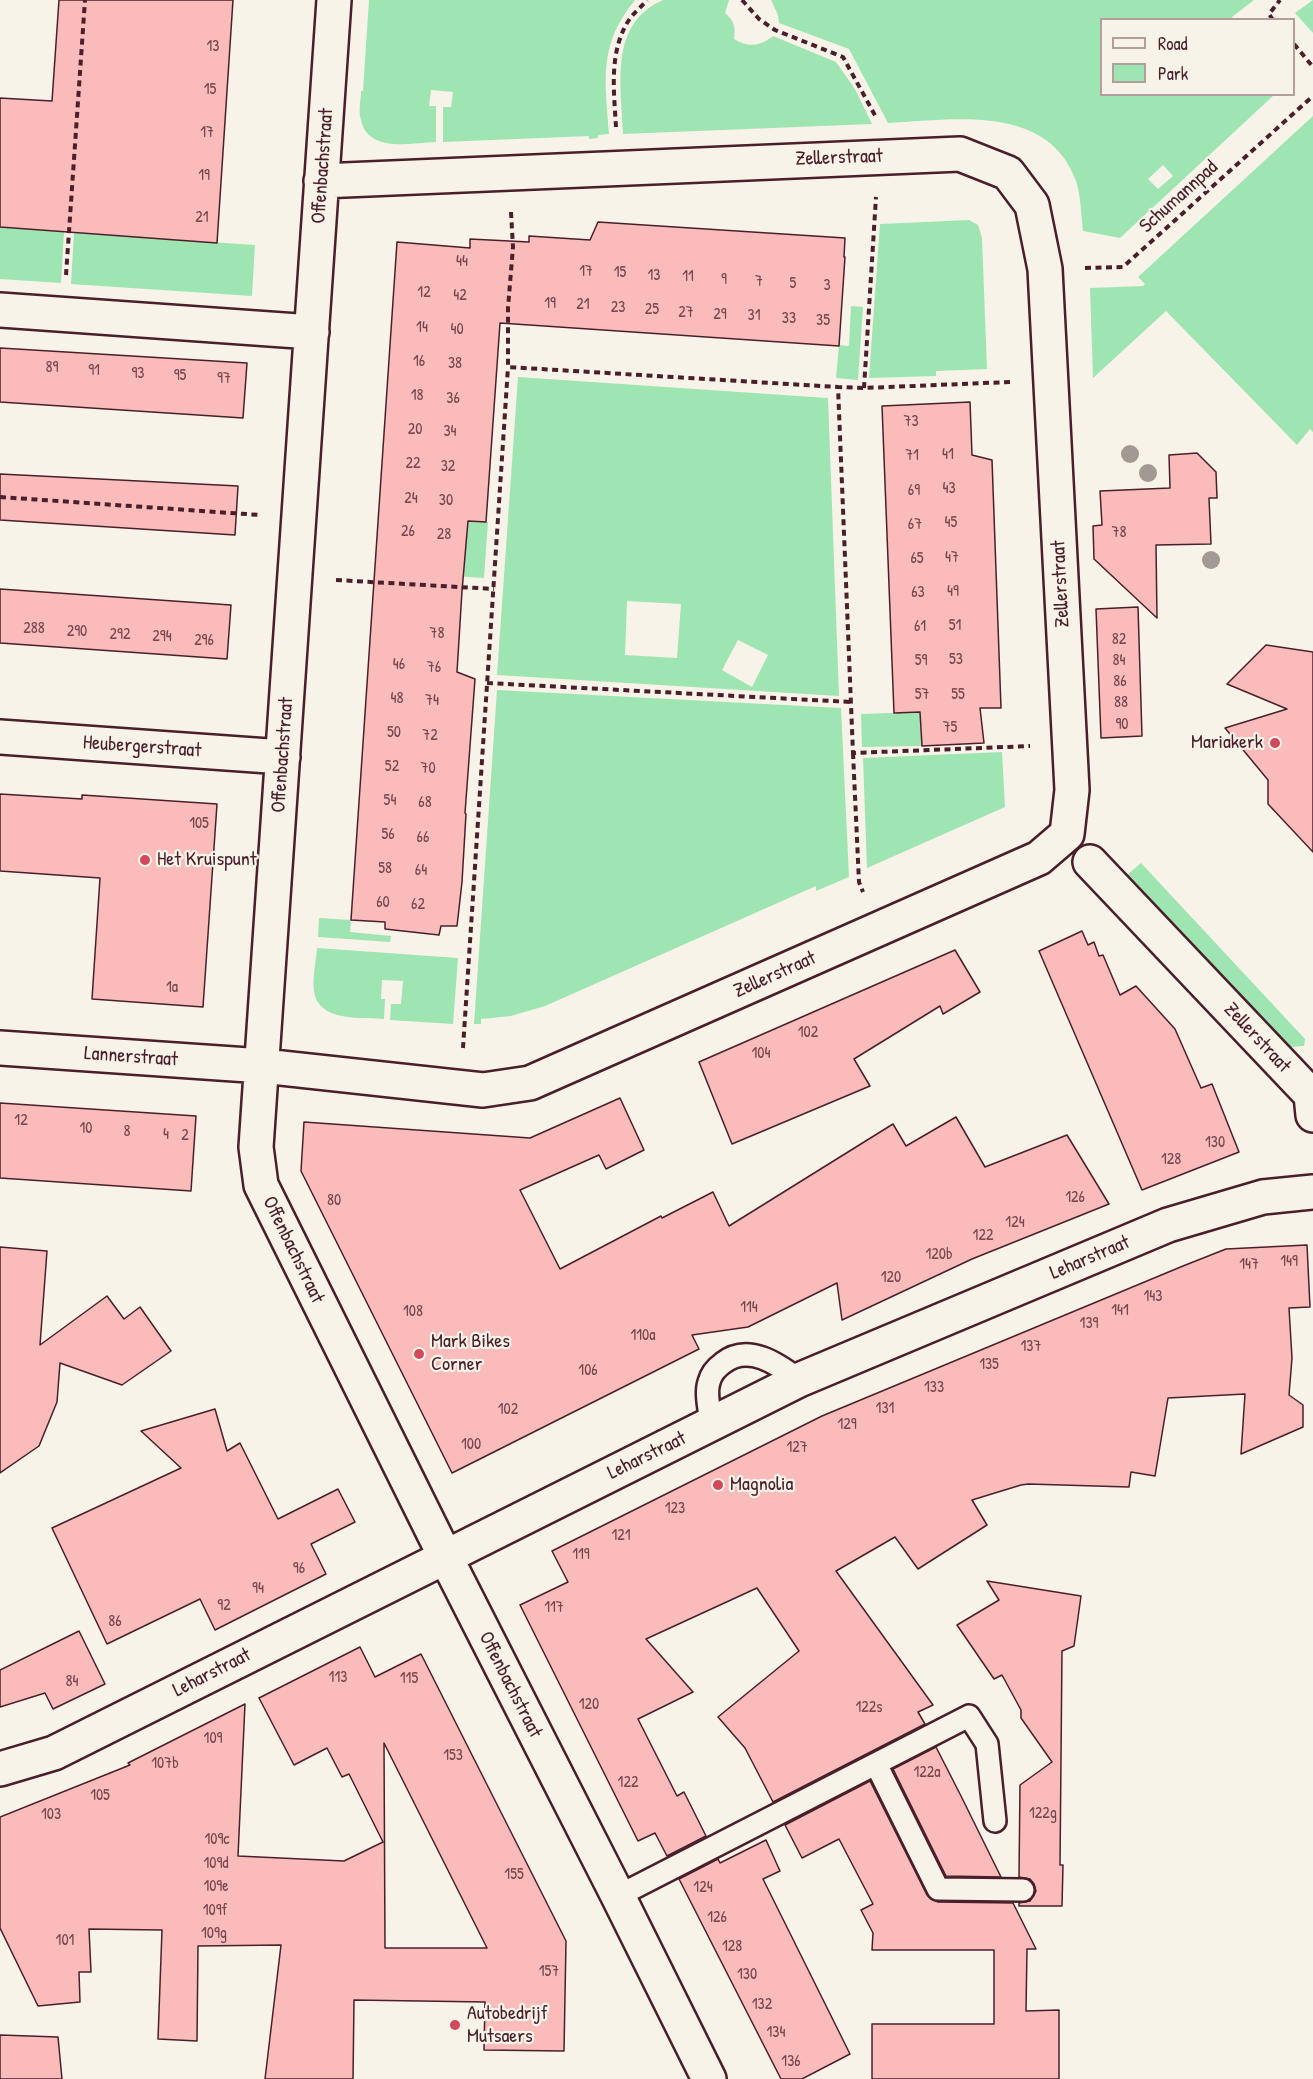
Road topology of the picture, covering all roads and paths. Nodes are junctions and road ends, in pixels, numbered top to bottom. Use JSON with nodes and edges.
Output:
{"nodes":[{"id":1,"x":85,"y":0,"type":"edge"},
{"id":2,"x":334,"y":0,"type":"edge"},
{"id":3,"x":648,"y":0,"type":"edge"},
{"id":4,"x":1280,"y":0,"type":"edge"},
{"id":5,"x":1272,"y":18,"type":"edge"},
{"id":6,"x":1295,"y":46,"type":"edge"},
{"id":7,"x":1313,"y":67,"type":"edge"},
{"id":8,"x":1313,"y":96,"type":"edge"},
{"id":9,"x":618,"y":168,"type":"junction"},
{"id":10,"x":508,"y":173,"type":"junction"},
{"id":11,"x":321,"y":181,"type":"junction"},
{"id":12,"x":1045,"y":269,"type":"junction"},
{"id":13,"x":0,"y":310,"type":"edge"},
{"id":14,"x":64,"y":314,"type":"junction"},
{"id":15,"x":312,"y":332,"type":"junction"},
{"id":16,"x":508,"y":367,"type":"junction"},
{"id":17,"x":1051,"y":380,"type":"junction"},
{"id":18,"x":838,"y":387,"type":"junction"},
{"id":19,"x":0,"y":497,"type":"edge"},
{"id":20,"x":299,"y":517,"type":"junction"},
{"id":21,"x":295,"y":577,"type":"junction"},
{"id":22,"x":494,"y":589,"type":"junction"},
{"id":23,"x":488,"y":683,"type":"junction"},
{"id":24,"x":851,"y":702,"type":"junction"},
{"id":25,"x":0,"y":737,"type":"edge"},
{"id":26,"x":1070,"y":744,"type":"junction"},
{"id":27,"x":853,"y":753,"type":"junction"},
{"id":28,"x":283,"y":757,"type":"junction"},
{"id":29,"x":1090,"y":862,"type":"dead end"},
{"id":30,"x":879,"y":929,"type":"junction"},
{"id":31,"x":0,"y":1047,"type":"edge"},
{"id":32,"x":263,"y":1066,"type":"junction"},
{"id":33,"x":460,"y":1087,"type":"junction"},
{"id":34,"x":1313,"y":1115,"type":"edge"},
{"id":35,"x":1313,"y":1192,"type":"edge"},
{"id":36,"x":799,"y":1380,"type":"junction"},
{"id":37,"x":711,"y":1424,"type":"junction"},
{"id":38,"x":445,"y":1556,"type":"junction"},
{"id":39,"x":876,"y":1764,"type":"junction"},
{"id":40,"x":0,"y":1769,"type":"edge"},
{"id":41,"x":995,"y":1821,"type":"dead end"},
{"id":42,"x":1023,"y":1890,"type":"dead end"},
{"id":43,"x":618,"y":1896,"type":"junction"},
{"id":44,"x":709,"y":2079,"type":"edge"}],
"edges":[{"from":1,"to":14,"type":"path"},
{"from":2,"to":11,"type":"street","name":"Offenbachstraat"},
{"from":3,"to":9,"type":"path"},
{"from":4,"to":5,"type":"path"},
{"from":6,"to":7,"type":"path"},
{"from":8,"to":12,"type":"path","name":"Schumannpad"},
{"from":9,"to":10,"type":"street","name":"Zellerstraat"},
{"from":9,"to":12,"type":"street","name":"Zellerstraat"},
{"from":10,"to":11,"type":"street","name":"Zellerstraat"},
{"from":10,"to":16,"type":"path"},
{"from":11,"to":15,"type":"street","name":"Offenbachstraat"},
{"from":12,"to":17,"type":"street","name":"Zellerstraat"},
{"from":13,"to":14,"type":"street"},
{"from":14,"to":15,"type":"street"},
{"from":15,"to":20,"type":"street","name":"Offenbachstraat"},
{"from":16,"to":18,"type":"path"},
{"from":16,"to":22,"type":"path"},
{"from":17,"to":18,"type":"path"},
{"from":17,"to":26,"type":"street","name":"Zellerstraat"},
{"from":18,"to":24,"type":"path"},
{"from":19,"to":20,"type":"path"},
{"from":20,"to":21,"type":"street","name":"Offenbachstraat"},
{"from":21,"to":22,"type":"path"},
{"from":21,"to":28,"type":"street","name":"Offenbachstraat"},
{"from":22,"to":23,"type":"path"},
{"from":23,"to":24,"type":"path"},
{"from":23,"to":33,"type":"path"},
{"from":24,"to":27,"type":"path"},
{"from":25,"to":28,"type":"street","name":"Heubergerstraat"},
{"from":26,"to":27,"type":"path"},
{"from":26,"to":30,"type":"street","name":"Zellerstraat"},
{"from":27,"to":30,"type":"path"},
{"from":28,"to":32,"type":"street","name":"Offenbachstraat"},
{"from":29,"to":34,"type":"street","name":"Zellerstraat"},
{"from":30,"to":33,"type":"street","name":"Zellerstraat"},
{"from":31,"to":32,"type":"street","name":"Lannerstraat"},
{"from":32,"to":33,"type":"street","name":"Zellerstraat"},
{"from":32,"to":38,"type":"street","name":"Offenbachstraat"},
{"from":35,"to":36,"type":"street","name":"Leharstraat"},
{"from":36,"to":37,"type":"street","name":"Leharstraat"},
{"from":36,"to":37,"type":"lane"},
{"from":37,"to":38,"type":"street","name":"Leharstraat"},
{"from":38,"to":40,"type":"street","name":"Leharstraat"},
{"from":38,"to":43,"type":"street","name":"Offenbachstraat"},
{"from":39,"to":41,"type":"lane"},
{"from":39,"to":42,"type":"lane"},
{"from":39,"to":43,"type":"lane"},
{"from":43,"to":44,"type":"street","name":"Offenbachstraat"}]}
